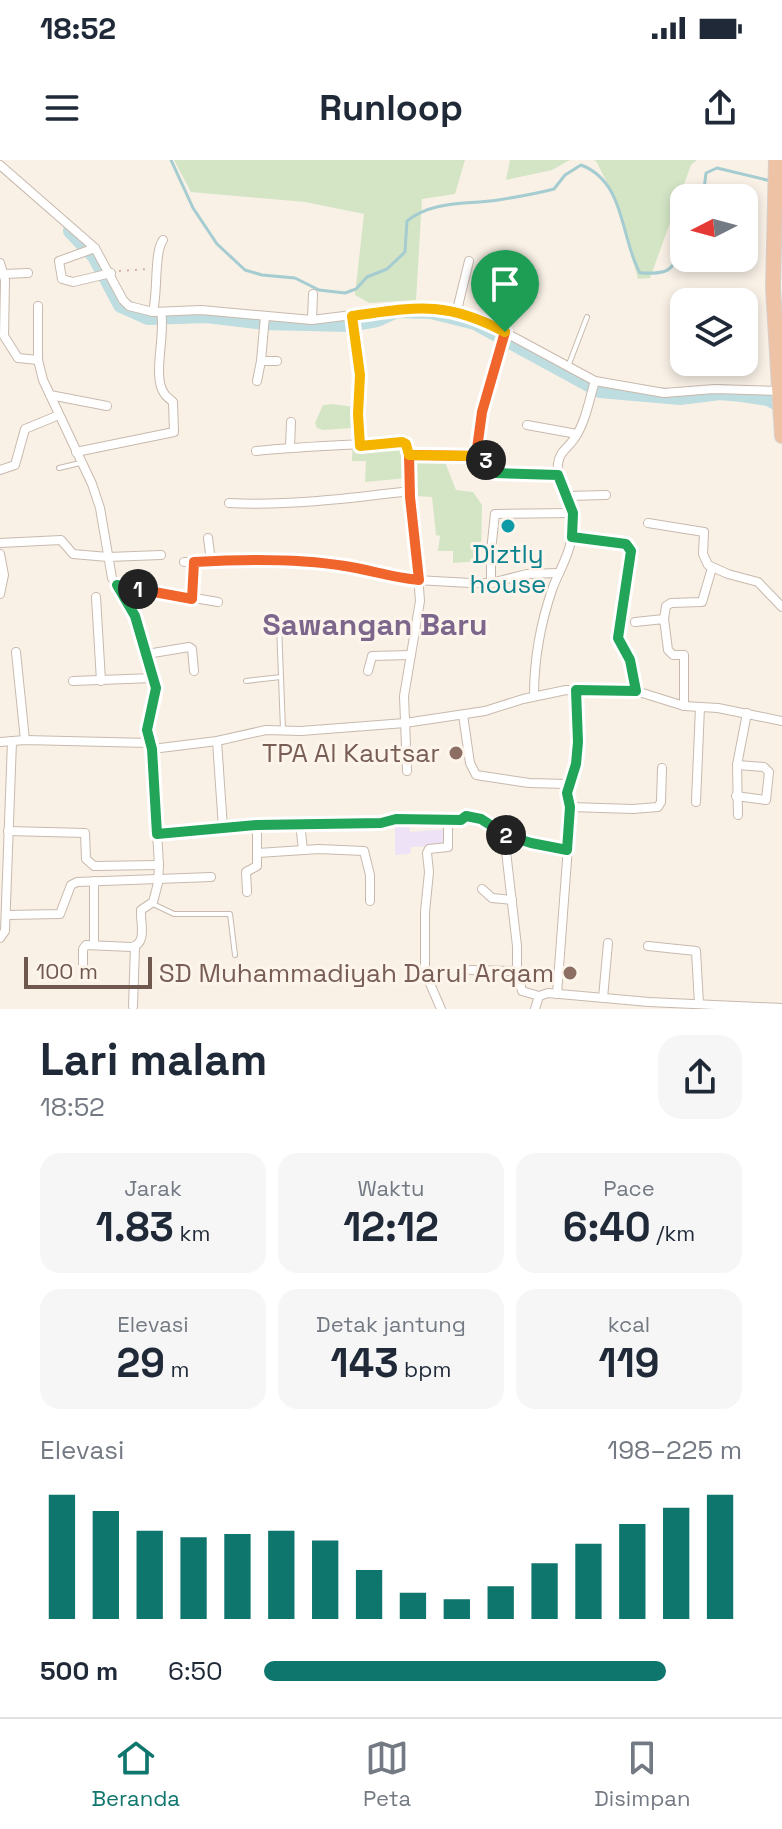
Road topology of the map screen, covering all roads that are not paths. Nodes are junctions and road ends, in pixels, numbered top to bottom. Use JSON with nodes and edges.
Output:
{"nodes":[{"id":1,"x":776,"y":160,"type":"edge"},
{"id":2,"x":0,"y":165,"type":"edge"},
{"id":3,"x":777,"y":202,"type":"edge"},
{"id":4,"x":778,"y":222,"type":"edge"},
{"id":5,"x":163,"y":240,"type":"dead end"},
{"id":6,"x":92,"y":250,"type":"junction"},
{"id":7,"x":469,"y":261,"type":"dead end"},
{"id":8,"x":0,"y":263,"type":"edge"},
{"id":9,"x":28,"y":273,"type":"dead end"},
{"id":10,"x":4,"y":274,"type":"junction"},
{"id":11,"x":105,"y":274,"type":"junction"},
{"id":12,"x":313,"y":294,"type":"dead end"},
{"id":13,"x":38,"y":306,"type":"dead end"},
{"id":14,"x":457,"y":310,"type":"junction"},
{"id":15,"x":160,"y":316,"type":"junction"},
{"id":16,"x":587,"y":317,"type":"dead end"},
{"id":17,"x":264,"y":320,"type":"junction"},
{"id":18,"x":312,"y":320,"type":"junction"},
{"id":19,"x":353,"y":322,"type":"junction"},
{"id":20,"x":2,"y":336,"type":"edge"},
{"id":21,"x":503,"y":336,"type":"junction"},
{"id":22,"x":38,"y":360,"type":"junction"},
{"id":23,"x":261,"y":361,"type":"junction"},
{"id":24,"x":277,"y":361,"type":"dead end"},
{"id":25,"x":568,"y":367,"type":"junction"},
{"id":26,"x":257,"y":381,"type":"dead end"},
{"id":27,"x":594,"y":383,"type":"junction"},
{"id":28,"x":50,"y":395,"type":"junction"},
{"id":29,"x":779,"y":399,"type":"junction"},
{"id":30,"x":107,"y":406,"type":"dead end"},
{"id":31,"x":59,"y":415,"type":"junction"},
{"id":32,"x":291,"y":422,"type":"dead end"},
{"id":33,"x":527,"y":425,"type":"dead end"},
{"id":34,"x":577,"y":434,"type":"junction"},
{"id":35,"x":782,"y":436,"type":"edge"},
{"id":36,"x":360,"y":446,"type":"junction"},
{"id":37,"x":290,"y":448,"type":"junction"},
{"id":38,"x":256,"y":451,"type":"dead end"},
{"id":39,"x":76,"y":452,"type":"junction"},
{"id":40,"x":409,"y":455,"type":"junction"},
{"id":41,"x":476,"y":456,"type":"junction"},
{"id":42,"x":81,"y":463,"type":"junction"},
{"id":43,"x":59,"y":468,"type":"dead end"},
{"id":44,"x":0,"y":470,"type":"edge"},
{"id":45,"x":558,"y":475,"type":"junction"},
{"id":46,"x":410,"y":491,"type":"junction"},
{"id":47,"x":606,"y":495,"type":"dead end"},
{"id":48,"x":567,"y":496,"type":"junction"},
{"id":49,"x":229,"y":503,"type":"dead end"},
{"id":50,"x":573,"y":513,"type":"junction"},
{"id":51,"x":648,"y":523,"type":"dead end"},
{"id":52,"x":572,"y":537,"type":"junction"},
{"id":53,"x":208,"y":538,"type":"dead end"},
{"id":54,"x":0,"y":543,"type":"edge"},
{"id":55,"x":0,"y":554,"type":"edge"},
{"id":56,"x":161,"y":555,"type":"dead end"},
{"id":57,"x":108,"y":557,"type":"junction"},
{"id":58,"x":211,"y":561,"type":"junction"},
{"id":59,"x":184,"y":562,"type":"dead end"},
{"id":60,"x":194,"y":562,"type":"junction"},
{"id":61,"x":712,"y":568,"type":"junction"},
{"id":62,"x":559,"y":573,"type":"junction"},
{"id":63,"x":419,"y":580,"type":"junction"},
{"id":64,"x":491,"y":583,"type":"junction"},
{"id":65,"x":117,"y":585,"type":"junction"},
{"id":66,"x":0,"y":594,"type":"edge"},
{"id":67,"x":96,"y":597,"type":"dead end"},
{"id":68,"x":192,"y":599,"type":"junction"},
{"id":69,"x":218,"y":602,"type":"dead end"},
{"id":70,"x":782,"y":607,"type":"edge"},
{"id":71,"x":664,"y":619,"type":"junction"},
{"id":72,"x":635,"y":622,"type":"dead end"},
{"id":73,"x":279,"y":624,"type":"dead end"},
{"id":74,"x":16,"y":652,"type":"dead end"},
{"id":75,"x":147,"y":654,"type":"junction"},
{"id":76,"x":411,"y":655,"type":"junction"},
{"id":77,"x":194,"y":671,"type":"dead end"},
{"id":78,"x":368,"y":671,"type":"dead end"},
{"id":79,"x":281,"y":677,"type":"junction"},
{"id":80,"x":154,"y":678,"type":"junction"},
{"id":81,"x":73,"y":681,"type":"dead end"},
{"id":82,"x":101,"y":681,"type":"junction"},
{"id":83,"x":246,"y":681,"type":"dead end"},
{"id":84,"x":576,"y":690,"type":"junction"},
{"id":85,"x":636,"y":691,"type":"junction"},
{"id":86,"x":534,"y":696,"type":"junction"},
{"id":87,"x":684,"y":706,"type":"junction"},
{"id":88,"x":700,"y":707,"type":"junction"},
{"id":89,"x":747,"y":713,"type":"junction"},
{"id":90,"x":463,"y":715,"type":"junction"},
{"id":91,"x":782,"y":721,"type":"edge"},
{"id":92,"x":405,"y":723,"type":"junction"},
{"id":93,"x":283,"y":730,"type":"junction"},
{"id":94,"x":25,"y":740,"type":"junction"},
{"id":95,"x":12,"y":741,"type":"junction"},
{"id":96,"x":217,"y":741,"type":"junction"},
{"id":97,"x":0,"y":742,"type":"edge"},
{"id":98,"x":150,"y":746,"type":"junction"},
{"id":99,"x":737,"y":765,"type":"junction"},
{"id":100,"x":662,"y":768,"type":"dead end"},
{"id":101,"x":407,"y":771,"type":"dead end"},
{"id":102,"x":568,"y":784,"type":"junction"},
{"id":103,"x":736,"y":796,"type":"junction"},
{"id":104,"x":696,"y":802,"type":"dead end"},
{"id":105,"x":570,"y":807,"type":"junction"},
{"id":106,"x":738,"y":815,"type":"dead end"},
{"id":107,"x":448,"y":818,"type":"junction"},
{"id":108,"x":300,"y":823,"type":"junction"},
{"id":109,"x":257,"y":825,"type":"junction"},
{"id":110,"x":223,"y":828,"type":"junction"},
{"id":111,"x":8,"y":831,"type":"junction"},
{"id":112,"x":157,"y":834,"type":"junction"},
{"id":113,"x":504,"y":834,"type":"junction"},
{"id":114,"x":303,"y":850,"type":"junction"},
{"id":115,"x":567,"y":850,"type":"junction"},
{"id":116,"x":258,"y":853,"type":"junction"},
{"id":117,"x":4,"y":861,"type":"edge"},
{"id":118,"x":159,"y":865,"type":"junction"},
{"id":119,"x":211,"y":877,"type":"dead end"},
{"id":120,"x":159,"y":879,"type":"junction"},
{"id":121,"x":94,"y":881,"type":"junction"},
{"id":122,"x":482,"y":889,"type":"dead end"},
{"id":123,"x":247,"y":892,"type":"dead end"},
{"id":124,"x":512,"y":900,"type":"junction"},
{"id":125,"x":370,"y":901,"type":"dead end"},
{"id":126,"x":151,"y":904,"type":"junction"},
{"id":127,"x":6,"y":915,"type":"junction"},
{"id":128,"x":0,"y":938,"type":"edge"},
{"id":129,"x":608,"y":943,"type":"dead end"},
{"id":130,"x":94,"y":945,"type":"junction"},
{"id":131,"x":648,"y":946,"type":"dead end"},
{"id":132,"x":135,"y":947,"type":"junction"},
{"id":133,"x":235,"y":955,"type":"dead end"},
{"id":134,"x":471,"y":970,"type":"dead end"},
{"id":135,"x":83,"y":971,"type":"dead end"},
{"id":136,"x":517,"y":973,"type":"junction"},
{"id":137,"x":557,"y":994,"type":"junction"},
{"id":138,"x":539,"y":996,"type":"junction"},
{"id":139,"x":583,"y":998,"type":"junction"},
{"id":140,"x":603,"y":998,"type":"junction"},
{"id":141,"x":699,"y":1004,"type":"junction"},
{"id":142,"x":133,"y":1006,"type":"dead end"},
{"id":143,"x":671,"y":1006,"type":"edge"},
{"id":144,"x":782,"y":1008,"type":"edge"},
{"id":145,"x":441,"y":1009,"type":"edge"},
{"id":146,"x":535,"y":1009,"type":"edge"},
{"id":147,"x":579,"y":1009,"type":"edge"}],
"edges":[{"from":1,"to":3,"type":"highway"},
{"from":2,"to":6,"type":"street"},
{"from":3,"to":4,"type":"highway"},
{"from":4,"to":29,"type":"highway"},
{"from":5,"to":15,"type":"street"},
{"from":6,"to":11,"type":"street"},
{"from":6,"to":11,"type":"street"},
{"from":7,"to":14,"type":"street"},
{"from":8,"to":10,"type":"street"},
{"from":9,"to":10,"type":"street"},
{"from":10,"to":20,"type":"street"},
{"from":11,"to":15,"type":"street"},
{"from":12,"to":18,"type":"street"},
{"from":13,"to":22,"type":"street"},
{"from":14,"to":19,"type":"street"},
{"from":14,"to":21,"type":"street"},
{"from":15,"to":17,"type":"street"},
{"from":15,"to":39,"type":"street"},
{"from":16,"to":25,"type":"lane"},
{"from":17,"to":18,"type":"street"},
{"from":17,"to":23,"type":"street"},
{"from":18,"to":19,"type":"street"},
{"from":19,"to":36,"type":"street"},
{"from":20,"to":22,"type":"street"},
{"from":21,"to":25,"type":"street"},
{"from":21,"to":41,"type":"street"},
{"from":22,"to":28,"type":"street"},
{"from":23,"to":24,"type":"street"},
{"from":23,"to":26,"type":"street"},
{"from":25,"to":27,"type":"street"},
{"from":27,"to":29,"type":"street"},
{"from":27,"to":34,"type":"street"},
{"from":28,"to":30,"type":"street"},
{"from":28,"to":31,"type":"street"},
{"from":29,"to":35,"type":"highway"},
{"from":31,"to":39,"type":"street"},
{"from":31,"to":44,"type":"street"},
{"from":32,"to":37,"type":"street"},
{"from":33,"to":34,"type":"street"},
{"from":34,"to":45,"type":"street"},
{"from":36,"to":37,"type":"street"},
{"from":36,"to":40,"type":"street"},
{"from":37,"to":38,"type":"street"},
{"from":39,"to":42,"type":"street"},
{"from":40,"to":41,"type":"street"},
{"from":40,"to":46,"type":"street"},
{"from":41,"to":45,"type":"street"},
{"from":42,"to":43,"type":"lane"},
{"from":42,"to":57,"type":"street"},
{"from":45,"to":48,"type":"street"},
{"from":46,"to":49,"type":"street"},
{"from":46,"to":63,"type":"street"},
{"from":47,"to":48,"type":"street"},
{"from":48,"to":50,"type":"street"},
{"from":50,"to":52,"type":"street"},
{"from":50,"to":64,"type":"street"},
{"from":51,"to":61,"type":"street"},
{"from":52,"to":62,"type":"street"},
{"from":52,"to":85,"type":"street"},
{"from":53,"to":58,"type":"street"},
{"from":54,"to":57,"type":"street"},
{"from":55,"to":66,"type":"street"},
{"from":56,"to":57,"type":"street"},
{"from":57,"to":65,"type":"street"},
{"from":58,"to":60,"type":"street"},
{"from":58,"to":63,"type":"street"},
{"from":59,"to":60,"type":"street"},
{"from":60,"to":68,"type":"street"},
{"from":61,"to":70,"type":"street"},
{"from":61,"to":71,"type":"street"},
{"from":62,"to":64,"type":"street"},
{"from":62,"to":86,"type":"street"},
{"from":63,"to":64,"type":"street"},
{"from":63,"to":76,"type":"street"},
{"from":65,"to":68,"type":"street"},
{"from":65,"to":75,"type":"street"},
{"from":67,"to":82,"type":"street"},
{"from":68,"to":69,"type":"street"},
{"from":71,"to":72,"type":"street"},
{"from":71,"to":87,"type":"street"},
{"from":73,"to":79,"type":"lane"},
{"from":74,"to":94,"type":"street"},
{"from":75,"to":77,"type":"street"},
{"from":75,"to":80,"type":"street"},
{"from":76,"to":78,"type":"street"},
{"from":76,"to":92,"type":"street"},
{"from":79,"to":83,"type":"lane"},
{"from":79,"to":93,"type":"lane"},
{"from":80,"to":82,"type":"street"},
{"from":80,"to":98,"type":"street"},
{"from":81,"to":82,"type":"street"},
{"from":84,"to":85,"type":"street"},
{"from":84,"to":86,"type":"street"},
{"from":84,"to":102,"type":"street"},
{"from":85,"to":87,"type":"street"},
{"from":86,"to":90,"type":"street"},
{"from":87,"to":88,"type":"street"},
{"from":88,"to":89,"type":"street"},
{"from":88,"to":104,"type":"street"},
{"from":89,"to":91,"type":"street"},
{"from":89,"to":99,"type":"street"},
{"from":90,"to":92,"type":"street"},
{"from":90,"to":102,"type":"street"},
{"from":92,"to":93,"type":"street"},
{"from":92,"to":101,"type":"street"},
{"from":93,"to":96,"type":"street"},
{"from":94,"to":95,"type":"street"},
{"from":94,"to":98,"type":"street"},
{"from":95,"to":97,"type":"street"},
{"from":95,"to":111,"type":"street"},
{"from":96,"to":98,"type":"street"},
{"from":96,"to":110,"type":"street"},
{"from":98,"to":112,"type":"street"},
{"from":99,"to":103,"type":"street"},
{"from":99,"to":103,"type":"street"},
{"from":100,"to":105,"type":"street"},
{"from":102,"to":105,"type":"street"},
{"from":103,"to":106,"type":"street"},
{"from":105,"to":115,"type":"street"},
{"from":107,"to":108,"type":"street"},
{"from":107,"to":113,"type":"street"},
{"from":107,"to":145,"type":"street"},
{"from":108,"to":109,"type":"street"},
{"from":108,"to":114,"type":"street"},
{"from":109,"to":110,"type":"street"},
{"from":109,"to":116,"type":"street"},
{"from":110,"to":112,"type":"street"},
{"from":111,"to":117,"type":"street"},
{"from":111,"to":118,"type":"street"},
{"from":112,"to":118,"type":"street"},
{"from":113,"to":115,"type":"street"},
{"from":113,"to":124,"type":"street"},
{"from":114,"to":116,"type":"street"},
{"from":114,"to":125,"type":"street"},
{"from":115,"to":137,"type":"street"},
{"from":116,"to":123,"type":"street"},
{"from":117,"to":127,"type":"street"},
{"from":118,"to":120,"type":"street"},
{"from":119,"to":120,"type":"street"},
{"from":120,"to":121,"type":"street"},
{"from":120,"to":126,"type":"street"},
{"from":121,"to":127,"type":"street"},
{"from":121,"to":130,"type":"street"},
{"from":122,"to":124,"type":"street"},
{"from":124,"to":136,"type":"street"},
{"from":126,"to":132,"type":"street"},
{"from":126,"to":133,"type":"lane"},
{"from":127,"to":128,"type":"street"},
{"from":129,"to":140,"type":"street"},
{"from":130,"to":132,"type":"street"},
{"from":130,"to":135,"type":"street"},
{"from":131,"to":141,"type":"street"},
{"from":132,"to":142,"type":"street"},
{"from":134,"to":136,"type":"street"},
{"from":136,"to":138,"type":"street"},
{"from":137,"to":138,"type":"street"},
{"from":137,"to":139,"type":"street"},
{"from":138,"to":146,"type":"street"},
{"from":139,"to":140,"type":"street"},
{"from":139,"to":147,"type":"street"},
{"from":140,"to":143,"type":"street"},
{"from":141,"to":143,"type":"street"},
{"from":141,"to":144,"type":"street"}]}
